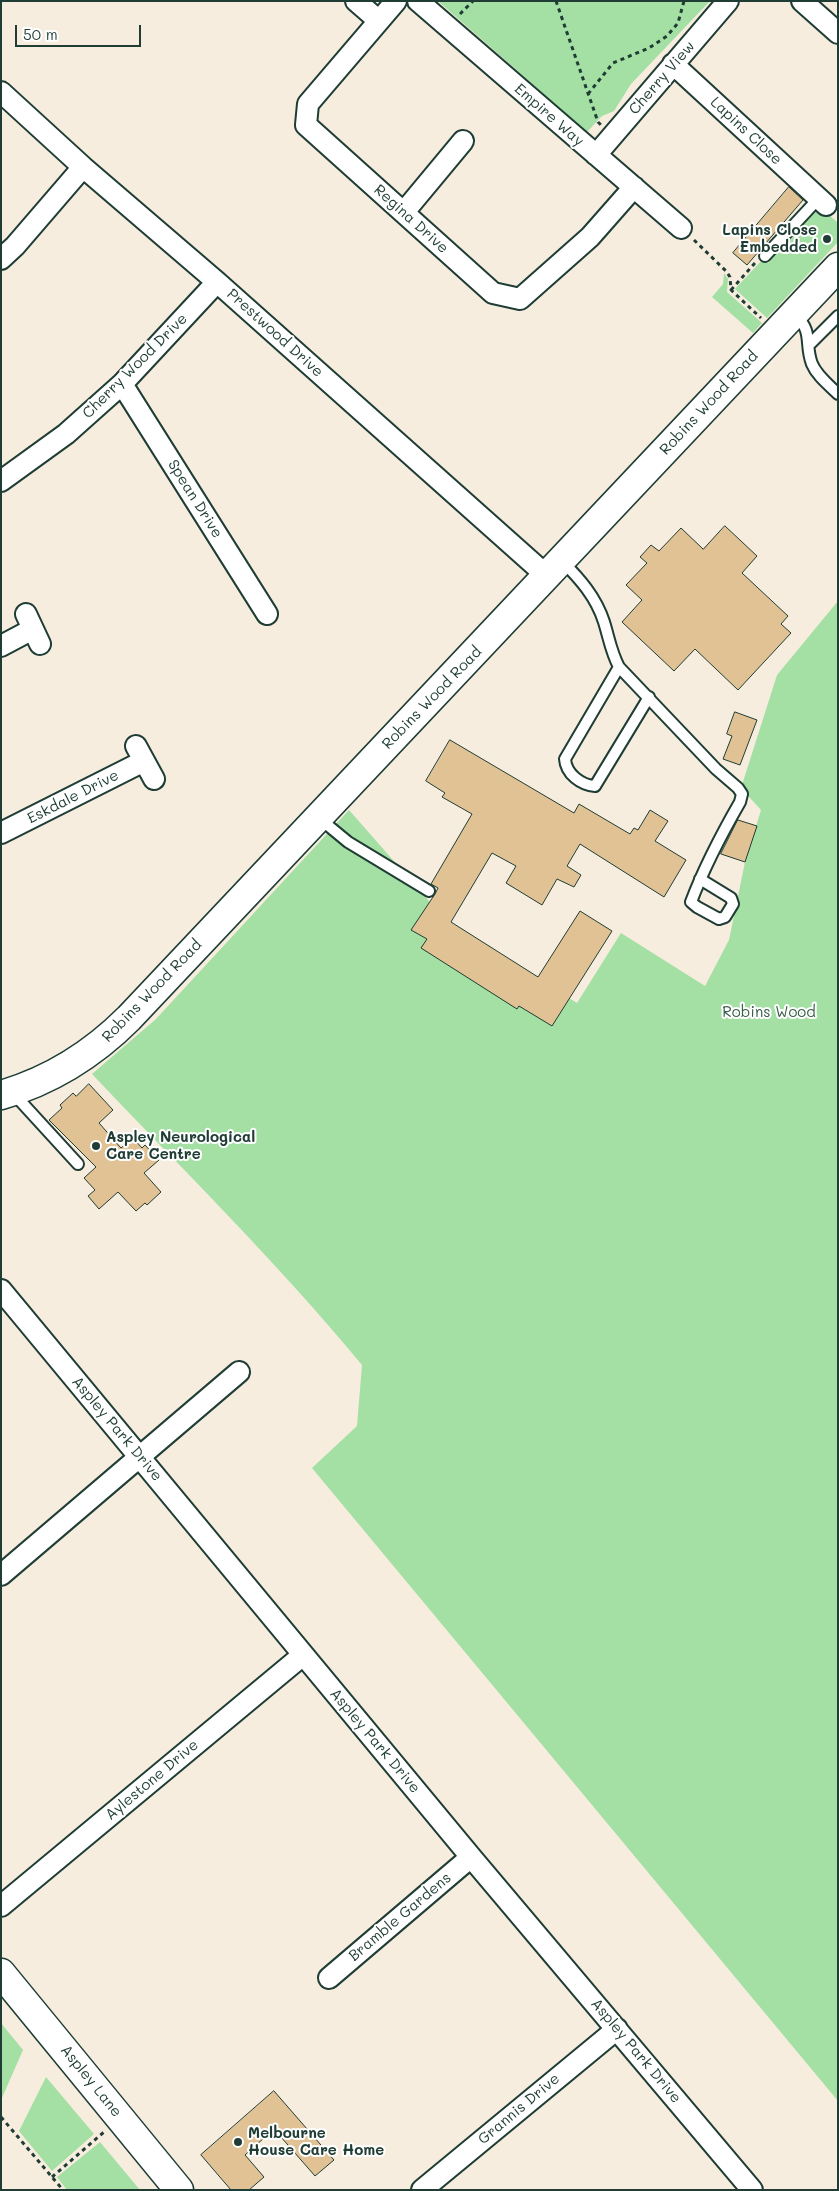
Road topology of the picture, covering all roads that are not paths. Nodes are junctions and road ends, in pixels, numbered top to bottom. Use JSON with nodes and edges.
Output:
{"nodes":[{"id":1,"x":356,"y":1,"type":"edge"},
{"id":2,"x":396,"y":1,"type":"edge"},
{"id":3,"x":418,"y":1,"type":"edge"},
{"id":4,"x":728,"y":1,"type":"edge"},
{"id":5,"x":802,"y":1,"type":"edge"},
{"id":6,"x":379,"y":21,"type":"junction"},
{"id":7,"x":838,"y":33,"type":"edge"},
{"id":8,"x":673,"y":64,"type":"junction"},
{"id":9,"x":1,"y":92,"type":"edge"},
{"id":10,"x":464,"y":141,"type":"dead end"},
{"id":11,"x":596,"y":155,"type":"junction"},
{"id":12,"x":83,"y":167,"type":"junction"},
{"id":13,"x":634,"y":187,"type":"junction"},
{"id":14,"x":823,"y":201,"type":"joint"},
{"id":15,"x":404,"y":212,"type":"junction"},
{"id":16,"x":681,"y":228,"type":"road end"},
{"id":17,"x":765,"y":256,"type":"road end"},
{"id":18,"x":1,"y":259,"type":"edge"},
{"id":19,"x":838,"y":267,"type":"edge"},
{"id":20,"x":217,"y":282,"type":"junction"},
{"id":21,"x":794,"y":313,"type":"junction"},
{"id":22,"x":838,"y":316,"type":"edge"},
{"id":23,"x":809,"y":346,"type":"junction"},
{"id":24,"x":122,"y":384,"type":"junction"},
{"id":25,"x":838,"y":394,"type":"edge"},
{"id":26,"x":1,"y":480,"type":"edge"},
{"id":27,"x":554,"y":568,"type":"junction"},
{"id":28,"x":268,"y":614,"type":"dead end"},
{"id":29,"x":33,"y":629,"type":"dead end"},
{"id":30,"x":1,"y":646,"type":"edge"},
{"id":31,"x":619,"y":667,"type":"junction"},
{"id":32,"x":649,"y":697,"type":"junction"},
{"id":33,"x":154,"y":779,"type":"dead end"},
{"id":34,"x":318,"y":817,"type":"junction"},
{"id":35,"x":1,"y":834,"type":"edge"},
{"id":36,"x":700,"y":879,"type":"dead end"},
{"id":37,"x":429,"y":891,"type":"dead end"},
{"id":38,"x":6,"y":1093,"type":"edge"},
{"id":39,"x":78,"y":1164,"type":"dead end"},
{"id":40,"x":1,"y":1290,"type":"edge"},
{"id":41,"x":239,"y":1372,"type":"dead end"},
{"id":42,"x":140,"y":1457,"type":"junction"},
{"id":43,"x":1,"y":1575,"type":"edge"},
{"id":44,"x":303,"y":1655,"type":"junction"},
{"id":45,"x":471,"y":1857,"type":"junction"},
{"id":46,"x":1,"y":1906,"type":"edge"},
{"id":47,"x":1,"y":1973,"type":"edge"},
{"id":48,"x":329,"y":1978,"type":"dead end"},
{"id":49,"x":617,"y":2029,"type":"junction"},
{"id":50,"x":179,"y":2190,"type":"edge"},
{"id":51,"x":422,"y":2190,"type":"edge"},
{"id":52,"x":752,"y":2190,"type":"edge"}],
"edges":[{"from":1,"to":6,"type":"street"},
{"from":2,"to":6,"type":"street","name":"Regina Drive"},
{"from":3,"to":11,"type":"street","name":"Empire Way"},
{"from":4,"to":8,"type":"street","name":"Cherry View"},
{"from":5,"to":7,"type":"street"},
{"from":6,"to":15,"type":"street","name":"Regina Drive"},
{"from":8,"to":11,"type":"street","name":"Cherry View"},
{"from":8,"to":14,"type":"street","name":"Lapins Close"},
{"from":9,"to":12,"type":"street","name":"Prestwood Drive"},
{"from":10,"to":15,"type":"street"},
{"from":11,"to":13,"type":"street","name":"Empire Way"},
{"from":12,"to":18,"type":"street"},
{"from":12,"to":20,"type":"street","name":"Prestwood Drive"},
{"from":13,"to":15,"type":"street","name":"Regina Drive"},
{"from":13,"to":16,"type":"street","name":"Empire Way"},
{"from":14,"to":17,"type":"lane","name":"Lapins Close"},
{"from":19,"to":21,"type":"street","name":"Robins Wood Road"},
{"from":20,"to":24,"type":"street","name":"Cherry Wood Drive"},
{"from":20,"to":27,"type":"street","name":"Prestwood Drive"},
{"from":21,"to":23,"type":"lane"},
{"from":21,"to":27,"type":"street","name":"Robins Wood Road"},
{"from":22,"to":23,"type":"lane"},
{"from":23,"to":25,"type":"lane"},
{"from":24,"to":26,"type":"street","name":"Cherry Wood Drive"},
{"from":24,"to":28,"type":"street","name":"Spean Drive"},
{"from":27,"to":31,"type":"lane"},
{"from":27,"to":34,"type":"street","name":"Robins Wood Road"},
{"from":29,"to":30,"type":"street"},
{"from":31,"to":32,"type":"lane"},
{"from":31,"to":32,"type":"lane"},
{"from":32,"to":36,"type":"lane"},
{"from":33,"to":35,"type":"street","name":"Eskdale Drive"},
{"from":34,"to":37,"type":"lane"},
{"from":34,"to":38,"type":"street","name":"Robins Wood Road"},
{"from":38,"to":39,"type":"lane"},
{"from":40,"to":42,"type":"street","name":"Aspley Park Drive"},
{"from":41,"to":42,"type":"street"},
{"from":42,"to":43,"type":"street"},
{"from":42,"to":44,"type":"street","name":"Aspley Park Drive"},
{"from":44,"to":45,"type":"street","name":"Aspley Park Drive"},
{"from":44,"to":46,"type":"street","name":"Aylestone Drive"},
{"from":45,"to":48,"type":"street","name":"Bramble Gardens"},
{"from":45,"to":49,"type":"street","name":"Aspley Park Drive"},
{"from":47,"to":50,"type":"street","name":"Aspley Lane"},
{"from":49,"to":51,"type":"street","name":"Grannis Drive"},
{"from":49,"to":52,"type":"street","name":"Aspley Park Drive"}]}
